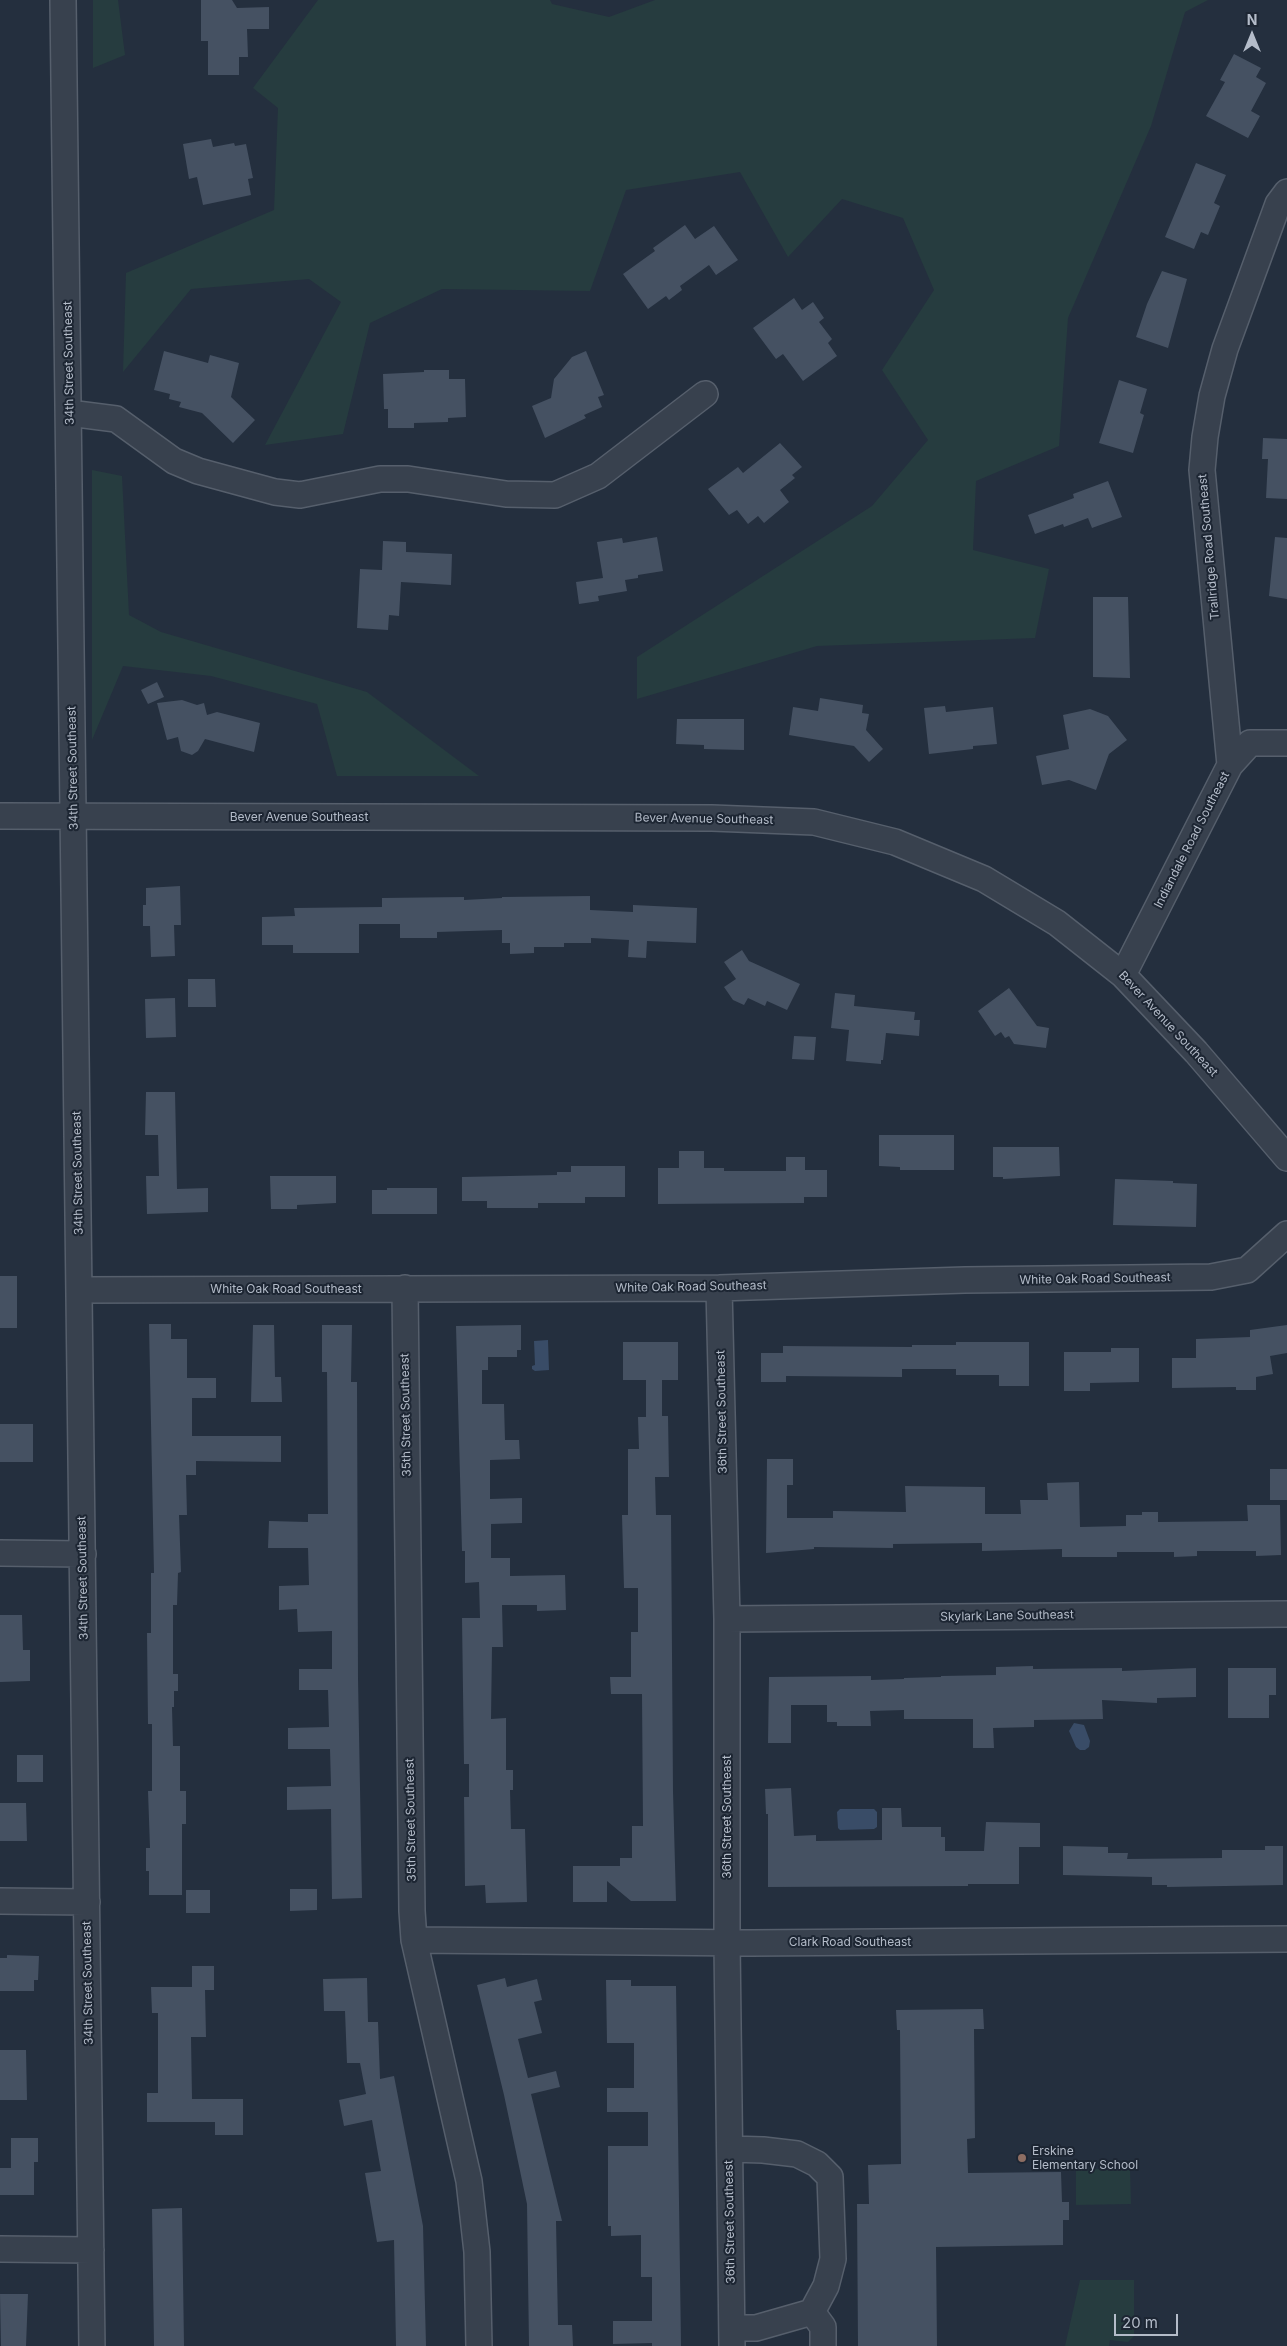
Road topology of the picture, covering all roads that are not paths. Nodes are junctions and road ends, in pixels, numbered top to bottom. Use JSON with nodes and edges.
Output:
{"nodes":[{"id":1,"x":64,"y":0,"type":"edge"},
{"id":2,"x":1287,"y":192,"type":"edge"},
{"id":3,"x":705,"y":394,"type":"dead end"},
{"id":4,"x":69,"y":413,"type":"junction"},
{"id":5,"x":1287,"y":743,"type":"edge"},
{"id":6,"x":1230,"y":766,"type":"junction"},
{"id":7,"x":0,"y":816,"type":"edge"},
{"id":8,"x":74,"y":817,"type":"junction"},
{"id":9,"x":1123,"y":975,"type":"junction"},
{"id":10,"x":1287,"y":1158,"type":"edge"},
{"id":11,"x":1287,"y":1234,"type":"edge"},
{"id":12,"x":405,"y":1288,"type":"junction"},
{"id":13,"x":719,"y":1288,"type":"junction"},
{"id":14,"x":80,"y":1290,"type":"junction"},
{"id":15,"x":0,"y":1553,"type":"edge"},
{"id":16,"x":83,"y":1554,"type":"junction"},
{"id":17,"x":1287,"y":1614,"type":"edge"},
{"id":18,"x":727,"y":1619,"type":"junction"},
{"id":19,"x":0,"y":1901,"type":"edge"},
{"id":20,"x":87,"y":1902,"type":"junction"},
{"id":21,"x":1287,"y":1939,"type":"edge"},
{"id":22,"x":414,"y":1940,"type":"junction"},
{"id":23,"x":727,"y":1943,"type":"junction"},
{"id":24,"x":730,"y":2149,"type":"junction"},
{"id":25,"x":0,"y":2249,"type":"edge"},
{"id":26,"x":91,"y":2250,"type":"junction"},
{"id":27,"x":812,"y":2312,"type":"junction"},
{"id":28,"x":732,"y":2337,"type":"edge"},
{"id":29,"x":92,"y":2346,"type":"edge"},
{"id":30,"x":478,"y":2346,"type":"edge"},
{"id":31,"x":823,"y":2346,"type":"edge"}],
"edges":[{"from":1,"to":4,"type":"street","name":"34th Street Southeast"},
{"from":2,"to":6,"type":"street","name":"Trailridge Road Southeast"},
{"from":3,"to":4,"type":"street"},
{"from":4,"to":8,"type":"street","name":"34th Street Southeast"},
{"from":5,"to":6,"type":"street","name":"Indiandale Road Southeast"},
{"from":6,"to":9,"type":"street","name":"Indiandale Road Southeast"},
{"from":7,"to":8,"type":"street","name":"Bever Avenue Southeast"},
{"from":8,"to":9,"type":"street","name":"Bever Avenue Southeast"},
{"from":8,"to":14,"type":"street","name":"34th Street Southeast"},
{"from":9,"to":10,"type":"street","name":"Bever Avenue Southeast"},
{"from":11,"to":13,"type":"street","name":"White Oak Road Southeast"},
{"from":12,"to":13,"type":"street","name":"White Oak Road Southeast"},
{"from":12,"to":14,"type":"street","name":"White Oak Road Southeast"},
{"from":12,"to":22,"type":"street","name":"35th Street Southeast"},
{"from":13,"to":18,"type":"street","name":"36th Street Southeast"},
{"from":14,"to":16,"type":"street","name":"34th Street Southeast"},
{"from":15,"to":16,"type":"street"},
{"from":16,"to":20,"type":"street","name":"34th Street Southeast"},
{"from":17,"to":18,"type":"street","name":"Skylark Lane Southeast"},
{"from":18,"to":23,"type":"street","name":"36th Street Southeast"},
{"from":19,"to":20,"type":"street"},
{"from":20,"to":26,"type":"street","name":"34th Street Southeast"},
{"from":21,"to":23,"type":"street","name":"Clark Road Southeast"},
{"from":22,"to":23,"type":"street","name":"Clark Road Southeast"},
{"from":22,"to":30,"type":"street","name":"35th Street Southeast"},
{"from":23,"to":24,"type":"street","name":"36th Street Southeast"},
{"from":24,"to":27,"type":"street"},
{"from":24,"to":28,"type":"street","name":"36th Street Southeast"},
{"from":25,"to":26,"type":"street"},
{"from":26,"to":29,"type":"street","name":"34th Street Southeast"},
{"from":27,"to":28,"type":"street"},
{"from":27,"to":31,"type":"street"}]}
